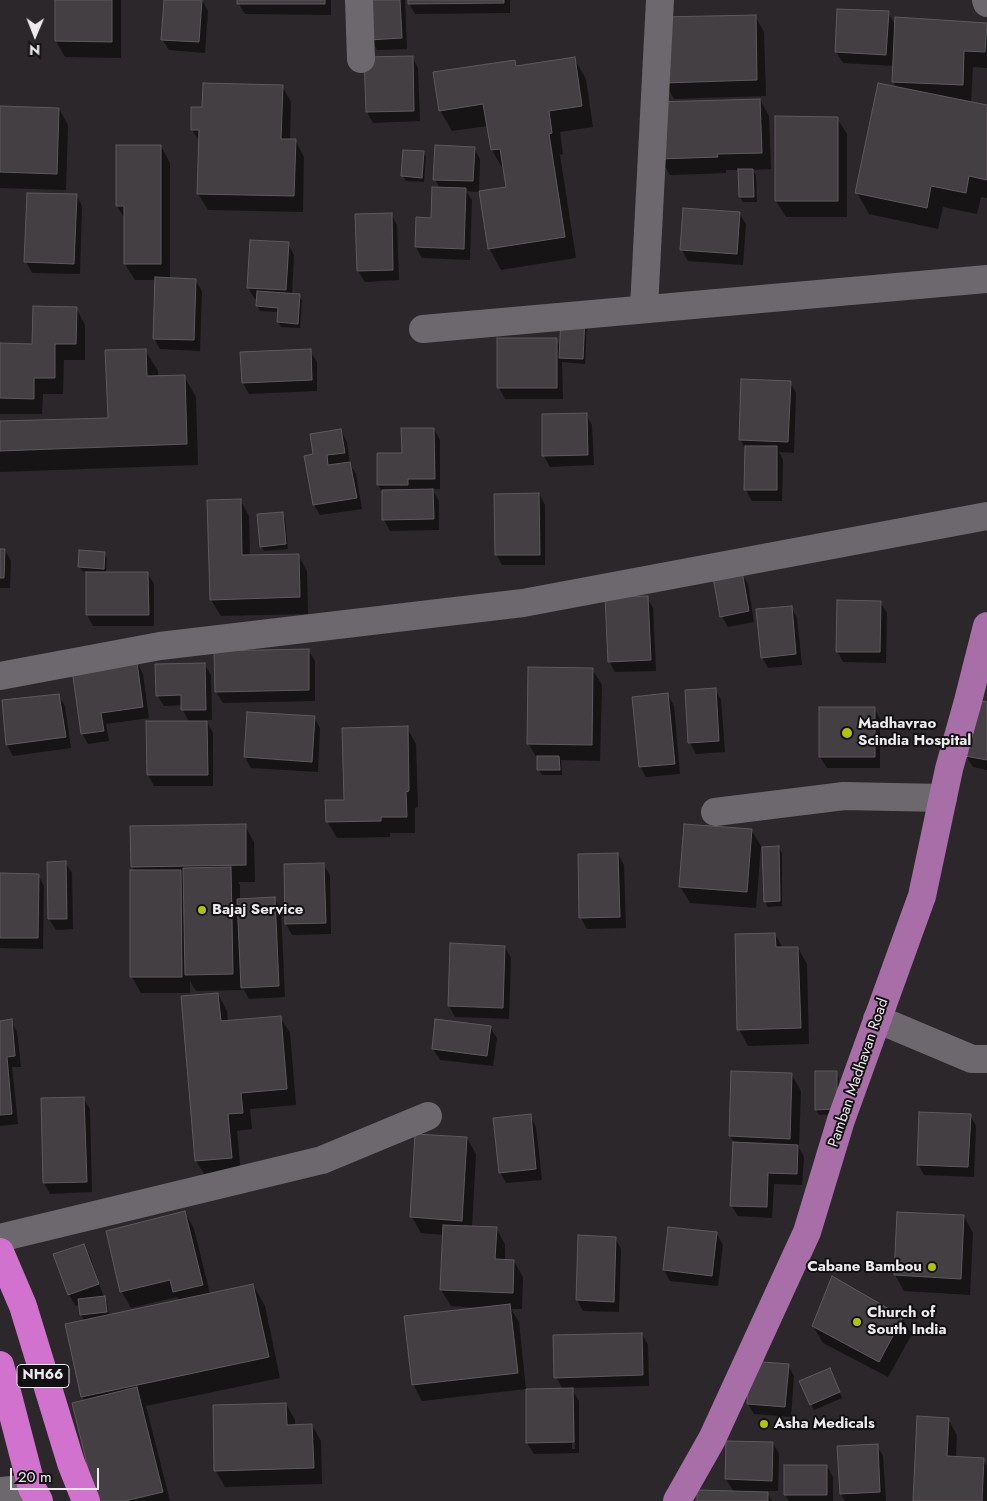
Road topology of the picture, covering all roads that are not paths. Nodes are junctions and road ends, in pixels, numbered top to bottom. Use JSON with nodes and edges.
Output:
{"nodes":[{"id":1,"x":359,"y":0,"type":"edge"},
{"id":2,"x":660,"y":0,"type":"edge"},
{"id":3,"x":361,"y":59,"type":"dead end"},
{"id":4,"x":987,"y":279,"type":"edge"},
{"id":5,"x":644,"y":308,"type":"junction"},
{"id":6,"x":423,"y":329,"type":"dead end"},
{"id":7,"x":987,"y":516,"type":"edge"},
{"id":8,"x":987,"y":626,"type":"edge"},
{"id":9,"x":0,"y":676,"type":"edge"},
{"id":10,"x":943,"y":798,"type":"junction"},
{"id":11,"x":715,"y":812,"type":"dead end"},
{"id":12,"x":877,"y":1019,"type":"junction"},
{"id":13,"x":987,"y":1059,"type":"edge"},
{"id":14,"x":428,"y":1116,"type":"dead end"},
{"id":15,"x":0,"y":1238,"type":"edge"},
{"id":16,"x":0,"y":1252,"type":"edge"},
{"id":17,"x":0,"y":1365,"type":"edge"},
{"id":18,"x":0,"y":1491,"type":"edge"},
{"id":19,"x":36,"y":1494,"type":"edge"},
{"id":20,"x":86,"y":1501,"type":"edge"},
{"id":21,"x":677,"y":1501,"type":"edge"}],
"edges":[{"from":1,"to":3,"type":"street"},
{"from":2,"to":5,"type":"street"},
{"from":4,"to":5,"type":"street"},
{"from":5,"to":6,"type":"street"},
{"from":7,"to":9,"type":"street"},
{"from":8,"to":10,"type":"main road","name":"Pamban Madhavan Road"},
{"from":10,"to":11,"type":"street"},
{"from":10,"to":12,"type":"main road","name":"Pamban Madhavan Road"},
{"from":12,"to":13,"type":"street"},
{"from":12,"to":21,"type":"main road","name":"Pamban Madhavan Road"},
{"from":14,"to":15,"type":"street"},
{"from":16,"to":20,"type":"highway","number":"NH66"},
{"from":17,"to":19,"type":"highway","number":"NH66"},
{"from":18,"to":19,"type":"street"}]}
